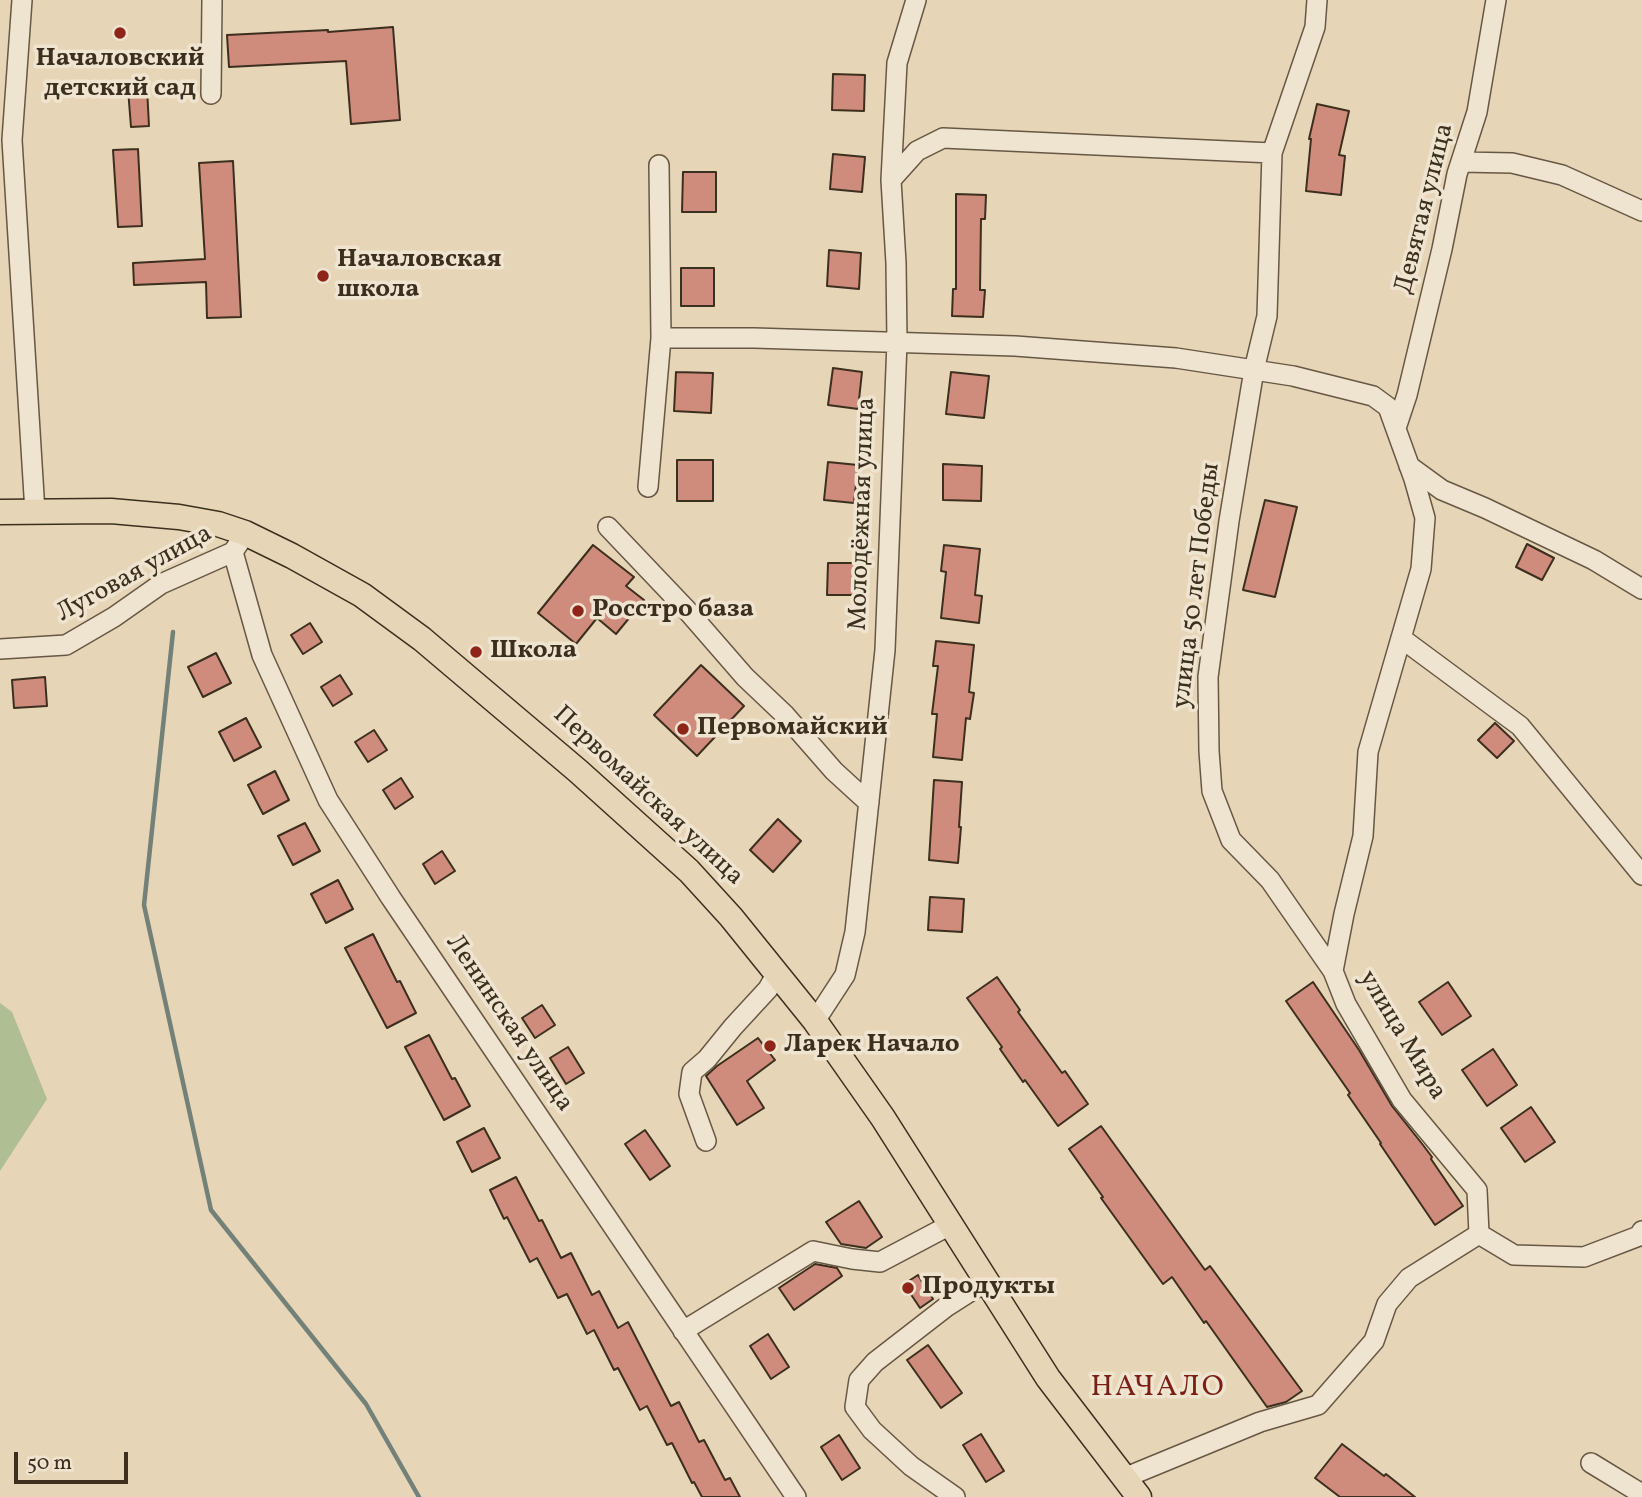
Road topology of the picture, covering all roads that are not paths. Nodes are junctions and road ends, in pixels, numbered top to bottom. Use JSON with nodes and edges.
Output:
{"nodes":[{"id":1,"x":22,"y":0,"type":"edge"},
{"id":2,"x":212,"y":0,"type":"edge"},
{"id":3,"x":916,"y":0,"type":"edge"},
{"id":4,"x":1317,"y":0,"type":"edge"},
{"id":5,"x":1496,"y":0,"type":"edge"},
{"id":6,"x":211,"y":94,"type":"dead end"},
{"id":7,"x":6,"y":140,"type":"edge"},
{"id":8,"x":1272,"y":153,"type":"junction"},
{"id":9,"x":1461,"y":162,"type":"junction"},
{"id":10,"x":660,"y":165,"type":"dead end"},
{"id":11,"x":891,"y":180,"type":"junction"},
{"id":12,"x":1642,"y":211,"type":"edge"},
{"id":13,"x":662,"y":338,"type":"junction"},
{"id":14,"x":897,"y":342,"type":"junction"},
{"id":15,"x":1254,"y":370,"type":"junction"},
{"id":16,"x":1396,"y":428,"type":"junction"},
{"id":17,"x":1409,"y":466,"type":"junction"},
{"id":18,"x":648,"y":487,"type":"dead end"},
{"id":19,"x":0,"y":512,"type":"edge"},
{"id":20,"x":35,"y":512,"type":"junction"},
{"id":21,"x":608,"y":527,"type":"dead end"},
{"id":22,"x":239,"y":543,"type":"junction"},
{"id":23,"x":1642,"y":589,"type":"edge"},
{"id":24,"x":1401,"y":638,"type":"junction"},
{"id":25,"x":0,"y":649,"type":"edge"},
{"id":26,"x":869,"y":803,"type":"junction"},
{"id":27,"x":1642,"y":875,"type":"edge"},
{"id":28,"x":1333,"y":971,"type":"junction"},
{"id":29,"x":778,"y":973,"type":"junction"},
{"id":30,"x":815,"y":1021,"type":"junction"},
{"id":31,"x":706,"y":1140,"type":"dead end"},
{"id":32,"x":950,"y":1226,"type":"junction"},
{"id":33,"x":1642,"y":1231,"type":"edge"},
{"id":34,"x":1479,"y":1234,"type":"junction"},
{"id":35,"x":985,"y":1282,"type":"junction"},
{"id":36,"x":683,"y":1331,"type":"junction"},
{"id":37,"x":1591,"y":1464,"type":"dead end"},
{"id":38,"x":1132,"y":1488,"type":"edge"},
{"id":39,"x":1642,"y":1494,"type":"edge"},
{"id":40,"x":796,"y":1497,"type":"edge"},
{"id":41,"x":955,"y":1497,"type":"edge"}],
"edges":[{"from":1,"to":7,"type":"street"},
{"from":2,"to":6,"type":"street"},
{"from":3,"to":11,"type":"street","name":"Молодёжная улица"},
{"from":4,"to":8,"type":"street","name":"улица 50 лет Победы"},
{"from":5,"to":9,"type":"street","name":"Девятая улица"},
{"from":7,"to":20,"type":"street"},
{"from":8,"to":11,"type":"street"},
{"from":8,"to":15,"type":"street","name":"улица 50 лет Победы"},
{"from":9,"to":12,"type":"street"},
{"from":9,"to":16,"type":"street","name":"Девятая улица"},
{"from":10,"to":13,"type":"street"},
{"from":11,"to":14,"type":"street","name":"Молодёжная улица"},
{"from":13,"to":14,"type":"street"},
{"from":13,"to":18,"type":"street"},
{"from":14,"to":15,"type":"street"},
{"from":14,"to":26,"type":"street","name":"Молодёжная улица"},
{"from":15,"to":16,"type":"street"},
{"from":15,"to":28,"type":"street","name":"улица 50 лет Победы"},
{"from":16,"to":17,"type":"street"},
{"from":17,"to":23,"type":"street"},
{"from":17,"to":24,"type":"street"},
{"from":19,"to":20,"type":"main road","name":"Первомайская улица"},
{"from":20,"to":22,"type":"main road","name":"Первомайская улица"},
{"from":21,"to":26,"type":"street"},
{"from":22,"to":25,"type":"street","name":"Луговая улица"},
{"from":22,"to":29,"type":"main road","name":"Первомайская улица"},
{"from":22,"to":36,"type":"street","name":"Ленинская улица"},
{"from":24,"to":27,"type":"street"},
{"from":24,"to":28,"type":"street"},
{"from":26,"to":30,"type":"street","name":"Молодёжная улица"},
{"from":28,"to":34,"type":"street","name":"улица Мира"},
{"from":29,"to":30,"type":"main road","name":"Первомайская улица"},
{"from":29,"to":31,"type":"street"},
{"from":30,"to":32,"type":"main road","name":"Первомайская улица"},
{"from":32,"to":35,"type":"main road","name":"Первомайская улица"},
{"from":32,"to":36,"type":"street"},
{"from":33,"to":34,"type":"street"},
{"from":34,"to":38,"type":"street"},
{"from":35,"to":38,"type":"main road","name":"Первомайская улица"},
{"from":35,"to":41,"type":"street"},
{"from":36,"to":40,"type":"street","name":"Ленинская улица"},
{"from":37,"to":39,"type":"street"}]}
